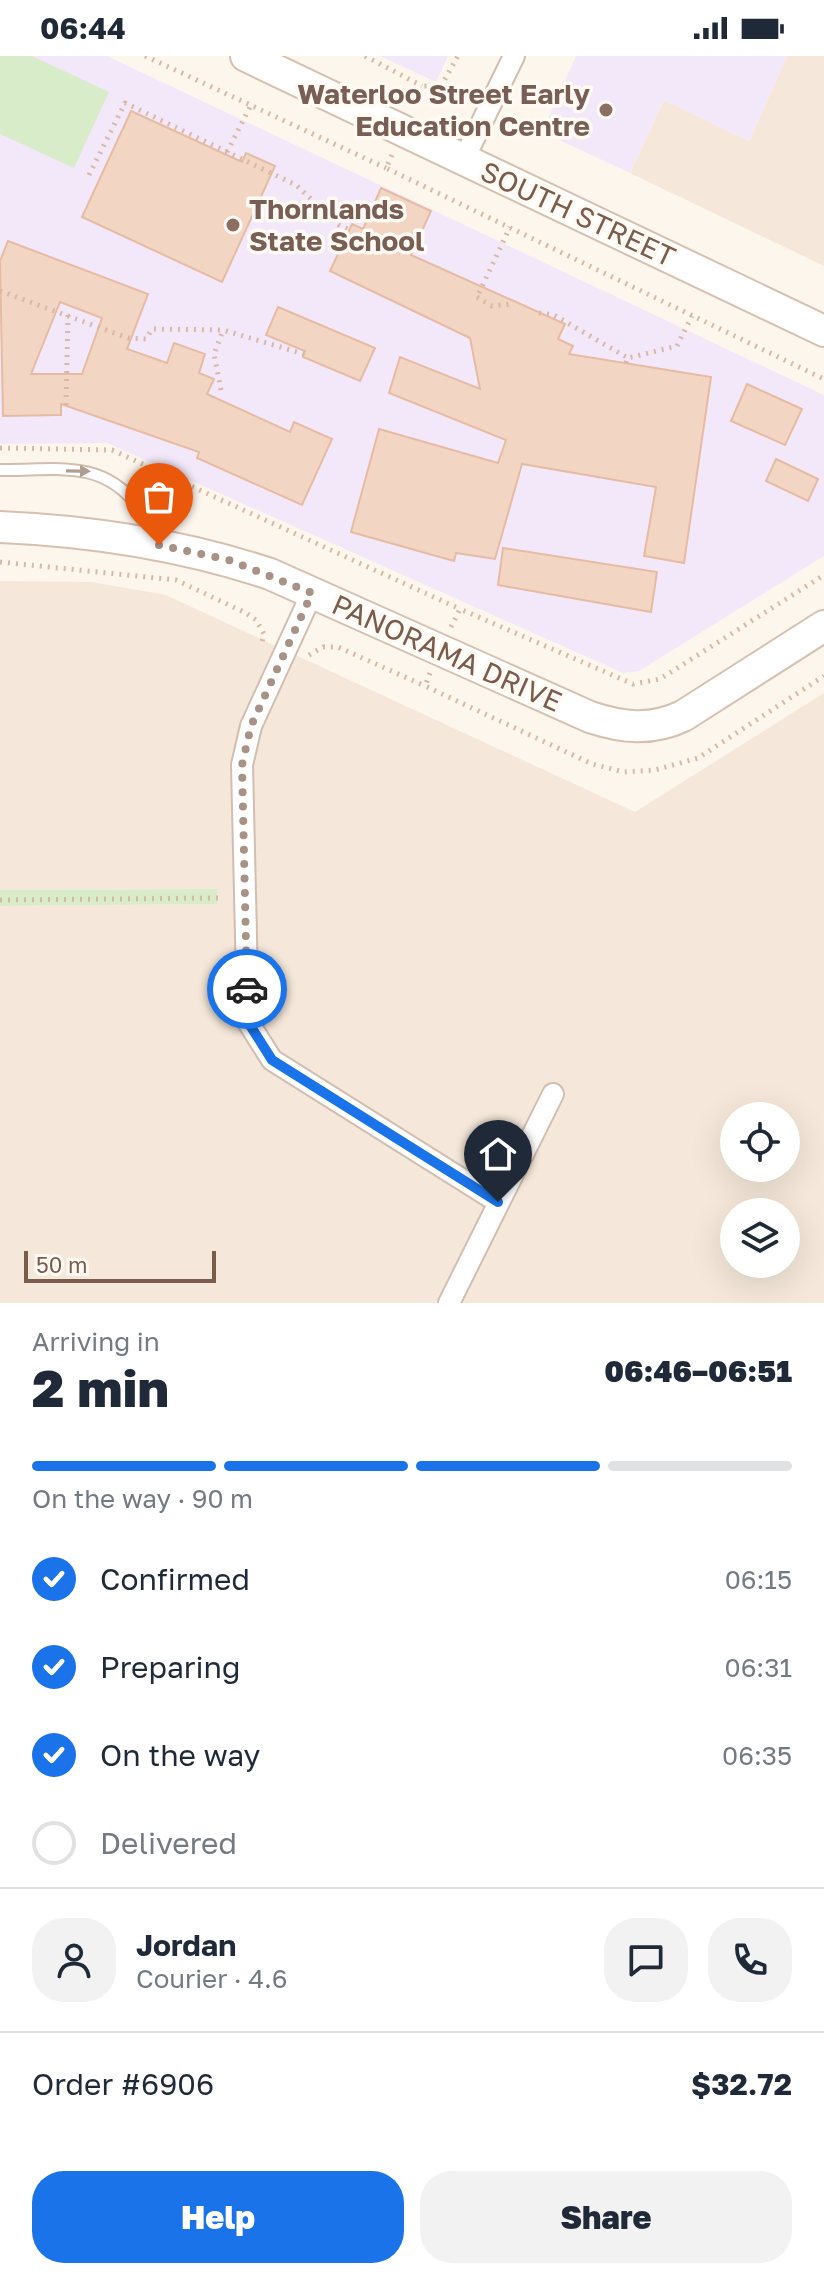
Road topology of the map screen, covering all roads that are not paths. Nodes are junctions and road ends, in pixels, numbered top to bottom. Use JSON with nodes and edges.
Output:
{"nodes":[{"id":1,"x":246,"y":56,"type":"edge"},
{"id":2,"x":514,"y":56,"type":"edge"},
{"id":3,"x":464,"y":159,"type":"junction"},
{"id":4,"x":824,"y":331,"type":"edge"},
{"id":5,"x":0,"y":470,"type":"edge"},
{"id":6,"x":0,"y":527,"type":"edge"},
{"id":7,"x":159,"y":545,"type":"junction"},
{"id":8,"x":312,"y":593,"type":"junction"},
{"id":9,"x":824,"y":626,"type":"edge"},
{"id":10,"x":553,"y":1094,"type":"dead end"},
{"id":11,"x":498,"y":1202,"type":"junction"},
{"id":12,"x":449,"y":1303,"type":"edge"}],
"edges":[{"from":1,"to":3,"type":"street","name":"SOUTH STREET"},
{"from":2,"to":3,"type":"street"},
{"from":3,"to":4,"type":"street","name":"SOUTH STREET"},
{"from":5,"to":7,"type":"lane","one_way":true},
{"from":6,"to":7,"type":"street","name":"PANORAMA DRIVE"},
{"from":7,"to":8,"type":"street","name":"PANORAMA DRIVE"},
{"from":8,"to":9,"type":"street","name":"PANORAMA DRIVE"},
{"from":8,"to":11,"type":"street"},
{"from":10,"to":11,"type":"street"},
{"from":11,"to":12,"type":"street"}]}
